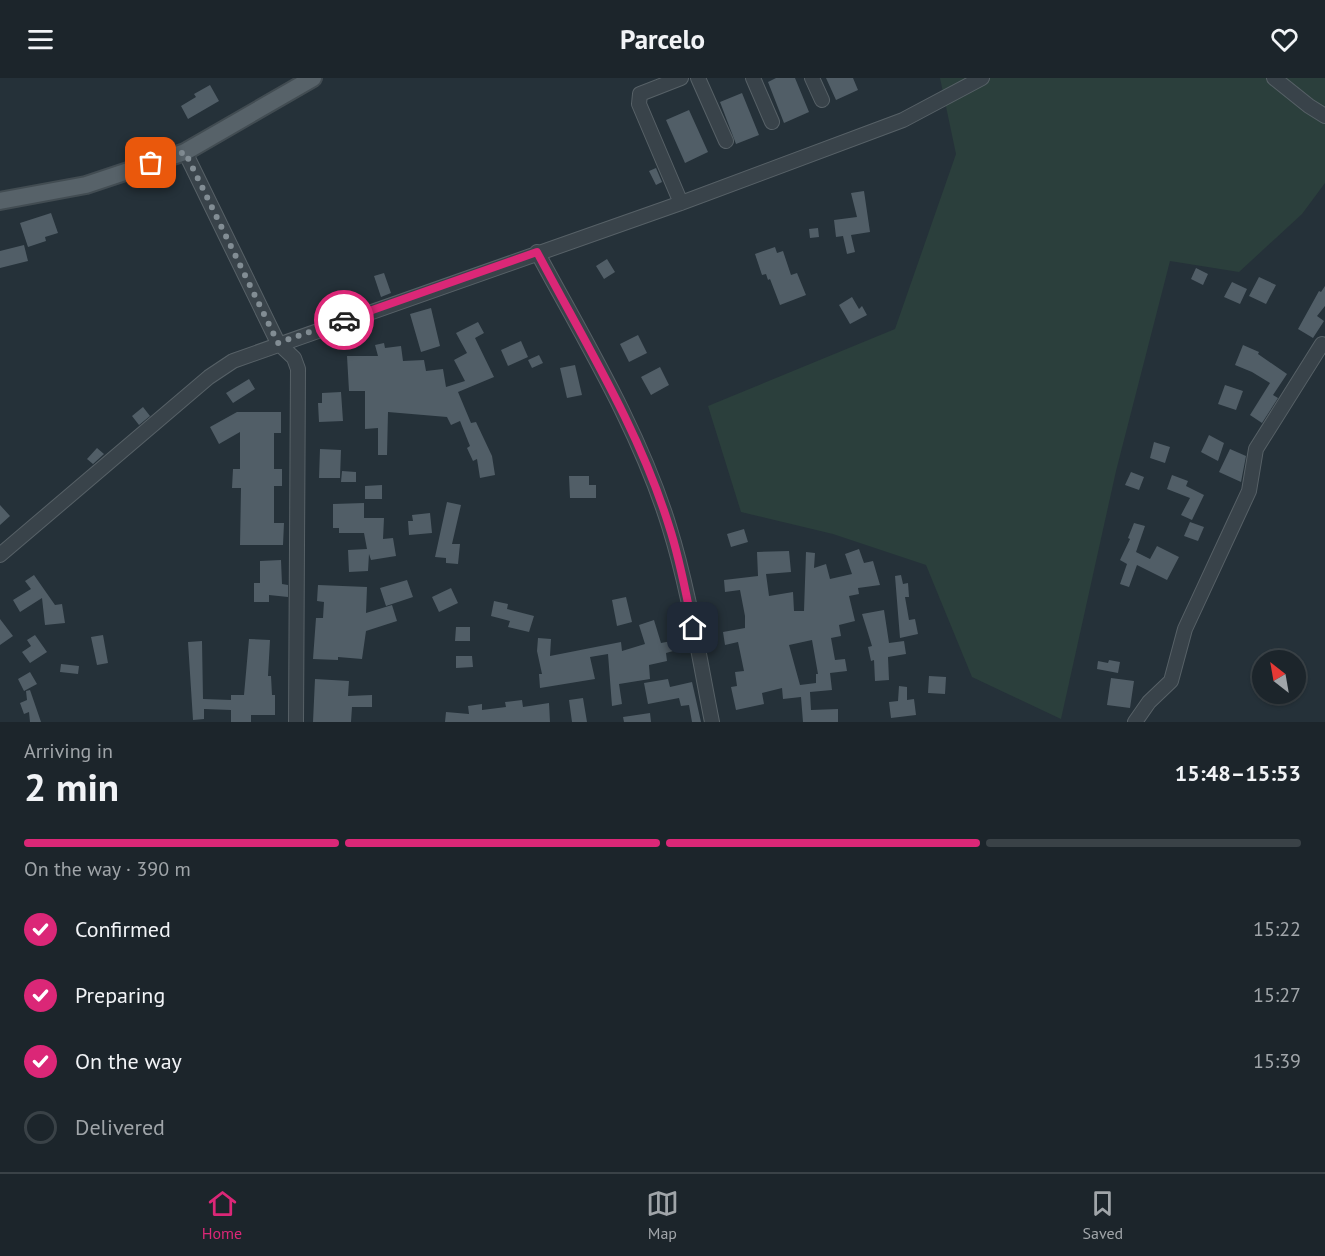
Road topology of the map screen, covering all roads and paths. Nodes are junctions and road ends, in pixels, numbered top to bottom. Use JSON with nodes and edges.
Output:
{"nodes":[{"id":1,"x":313,"y":78,"type":"edge"},
{"id":2,"x":681,"y":78,"type":"edge"},
{"id":3,"x":698,"y":78,"type":"edge"},
{"id":4,"x":753,"y":78,"type":"edge"},
{"id":5,"x":812,"y":78,"type":"edge"},
{"id":6,"x":982,"y":78,"type":"edge"},
{"id":7,"x":1274,"y":78,"type":"edge"},
{"id":8,"x":643,"y":85,"type":"edge"},
{"id":9,"x":822,"y":100,"type":"dead end"},
{"id":10,"x":1325,"y":116,"type":"edge"},
{"id":11,"x":772,"y":122,"type":"dead end"},
{"id":12,"x":726,"y":141,"type":"dead end"},
{"id":13,"x":185,"y":152,"type":"junction"},
{"id":14,"x":0,"y":201,"type":"edge"},
{"id":15,"x":681,"y":203,"type":"junction"},
{"id":16,"x":537,"y":252,"type":"junction"},
{"id":17,"x":278,"y":343,"type":"junction"},
{"id":18,"x":1322,"y":344,"type":"dead end"},
{"id":19,"x":0,"y":555,"type":"edge"},
{"id":20,"x":296,"y":722,"type":"edge"},
{"id":21,"x":712,"y":722,"type":"edge"},
{"id":22,"x":1136,"y":722,"type":"edge"}],
"edges":[{"from":1,"to":13,"type":"main road"},
{"from":2,"to":8,"type":"street"},
{"from":3,"to":12,"type":"street"},
{"from":4,"to":11,"type":"street"},
{"from":5,"to":9,"type":"street"},
{"from":6,"to":15,"type":"street"},
{"from":7,"to":10,"type":"street"},
{"from":8,"to":15,"type":"street"},
{"from":13,"to":14,"type":"main road"},
{"from":13,"to":17,"type":"street"},
{"from":15,"to":16,"type":"street"},
{"from":16,"to":17,"type":"street"},
{"from":16,"to":21,"type":"street"},
{"from":17,"to":19,"type":"street"},
{"from":17,"to":20,"type":"street"},
{"from":18,"to":22,"type":"street"}]}
